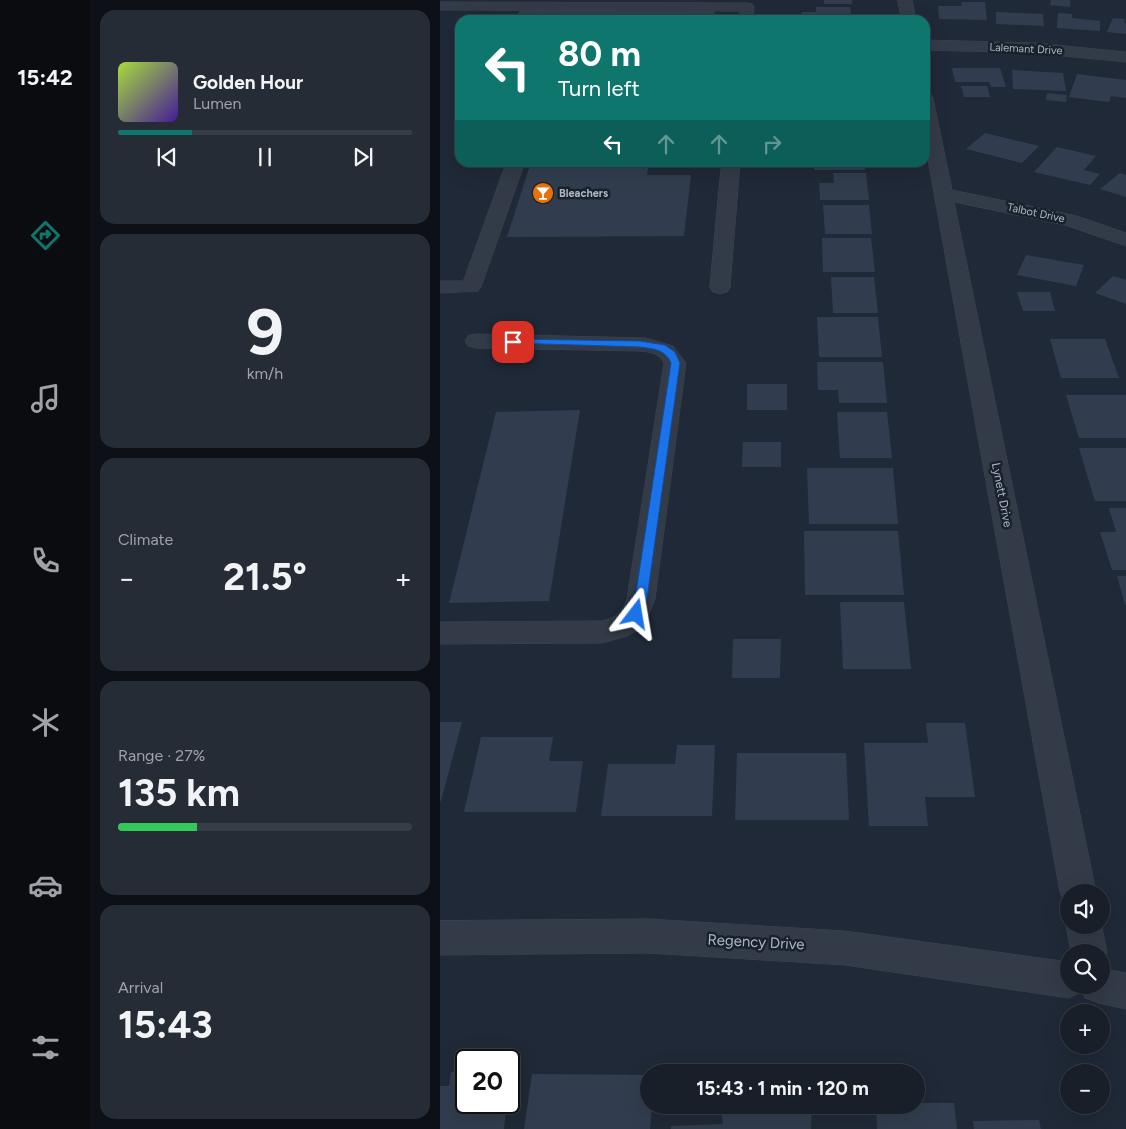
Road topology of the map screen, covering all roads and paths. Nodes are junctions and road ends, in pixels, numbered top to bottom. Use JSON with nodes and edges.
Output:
{"nodes":[{"id":1,"x":905,"y":0,"type":"edge"},
{"id":2,"x":556,"y":3,"type":"edge"},
{"id":3,"x":730,"y":3,"type":"edge"},
{"id":4,"x":440,"y":6,"type":"edge"},
{"id":5,"x":503,"y":7,"type":"junction"},
{"id":6,"x":499,"y":15,"type":"edge"},
{"id":7,"x":746,"y":15,"type":"edge"},
{"id":8,"x":908,"y":15,"type":"edge"},
{"id":9,"x":930,"y":45,"type":"edge"},
{"id":10,"x":1126,"y":58,"type":"edge"},
{"id":11,"x":930,"y":123,"type":"edge"},
{"id":12,"x":514,"y":167,"type":"edge"},
{"id":13,"x":731,"y":167,"type":"edge"},
{"id":14,"x":944,"y":194,"type":"junction"},
{"id":15,"x":1126,"y":240,"type":"edge"},
{"id":16,"x":440,"y":287,"type":"edge"},
{"id":17,"x":720,"y":288,"type":"dead end"},
{"id":18,"x":476,"y":341,"type":"dead end"},
{"id":19,"x":440,"y":633,"type":"edge"},
{"id":20,"x":1076,"y":884,"type":"edge"},
{"id":21,"x":440,"y":938,"type":"edge"},
{"id":22,"x":1060,"y":979,"type":"edge"},
{"id":23,"x":1110,"y":988,"type":"edge"},
{"id":24,"x":1126,"y":991,"type":"edge"}],
"edges":[{"from":1,"to":8,"type":"street"},
{"from":2,"to":3,"type":"street"},
{"from":2,"to":5,"type":"street"},
{"from":3,"to":7,"type":"street"},
{"from":4,"to":5,"type":"street"},
{"from":5,"to":6,"type":"street"},
{"from":9,"to":10,"type":"street","name":"Lalemant Drive"},
{"from":11,"to":14,"type":"street","name":"Lynett Drive"},
{"from":12,"to":16,"type":"street"},
{"from":13,"to":17,"type":"street"},
{"from":14,"to":15,"type":"street","name":"Talbot Drive"},
{"from":14,"to":20,"type":"street","name":"Lynett Drive"},
{"from":18,"to":19,"type":"street"},
{"from":21,"to":22,"type":"street","name":"Regency Drive"},
{"from":23,"to":24,"type":"street"}]}
